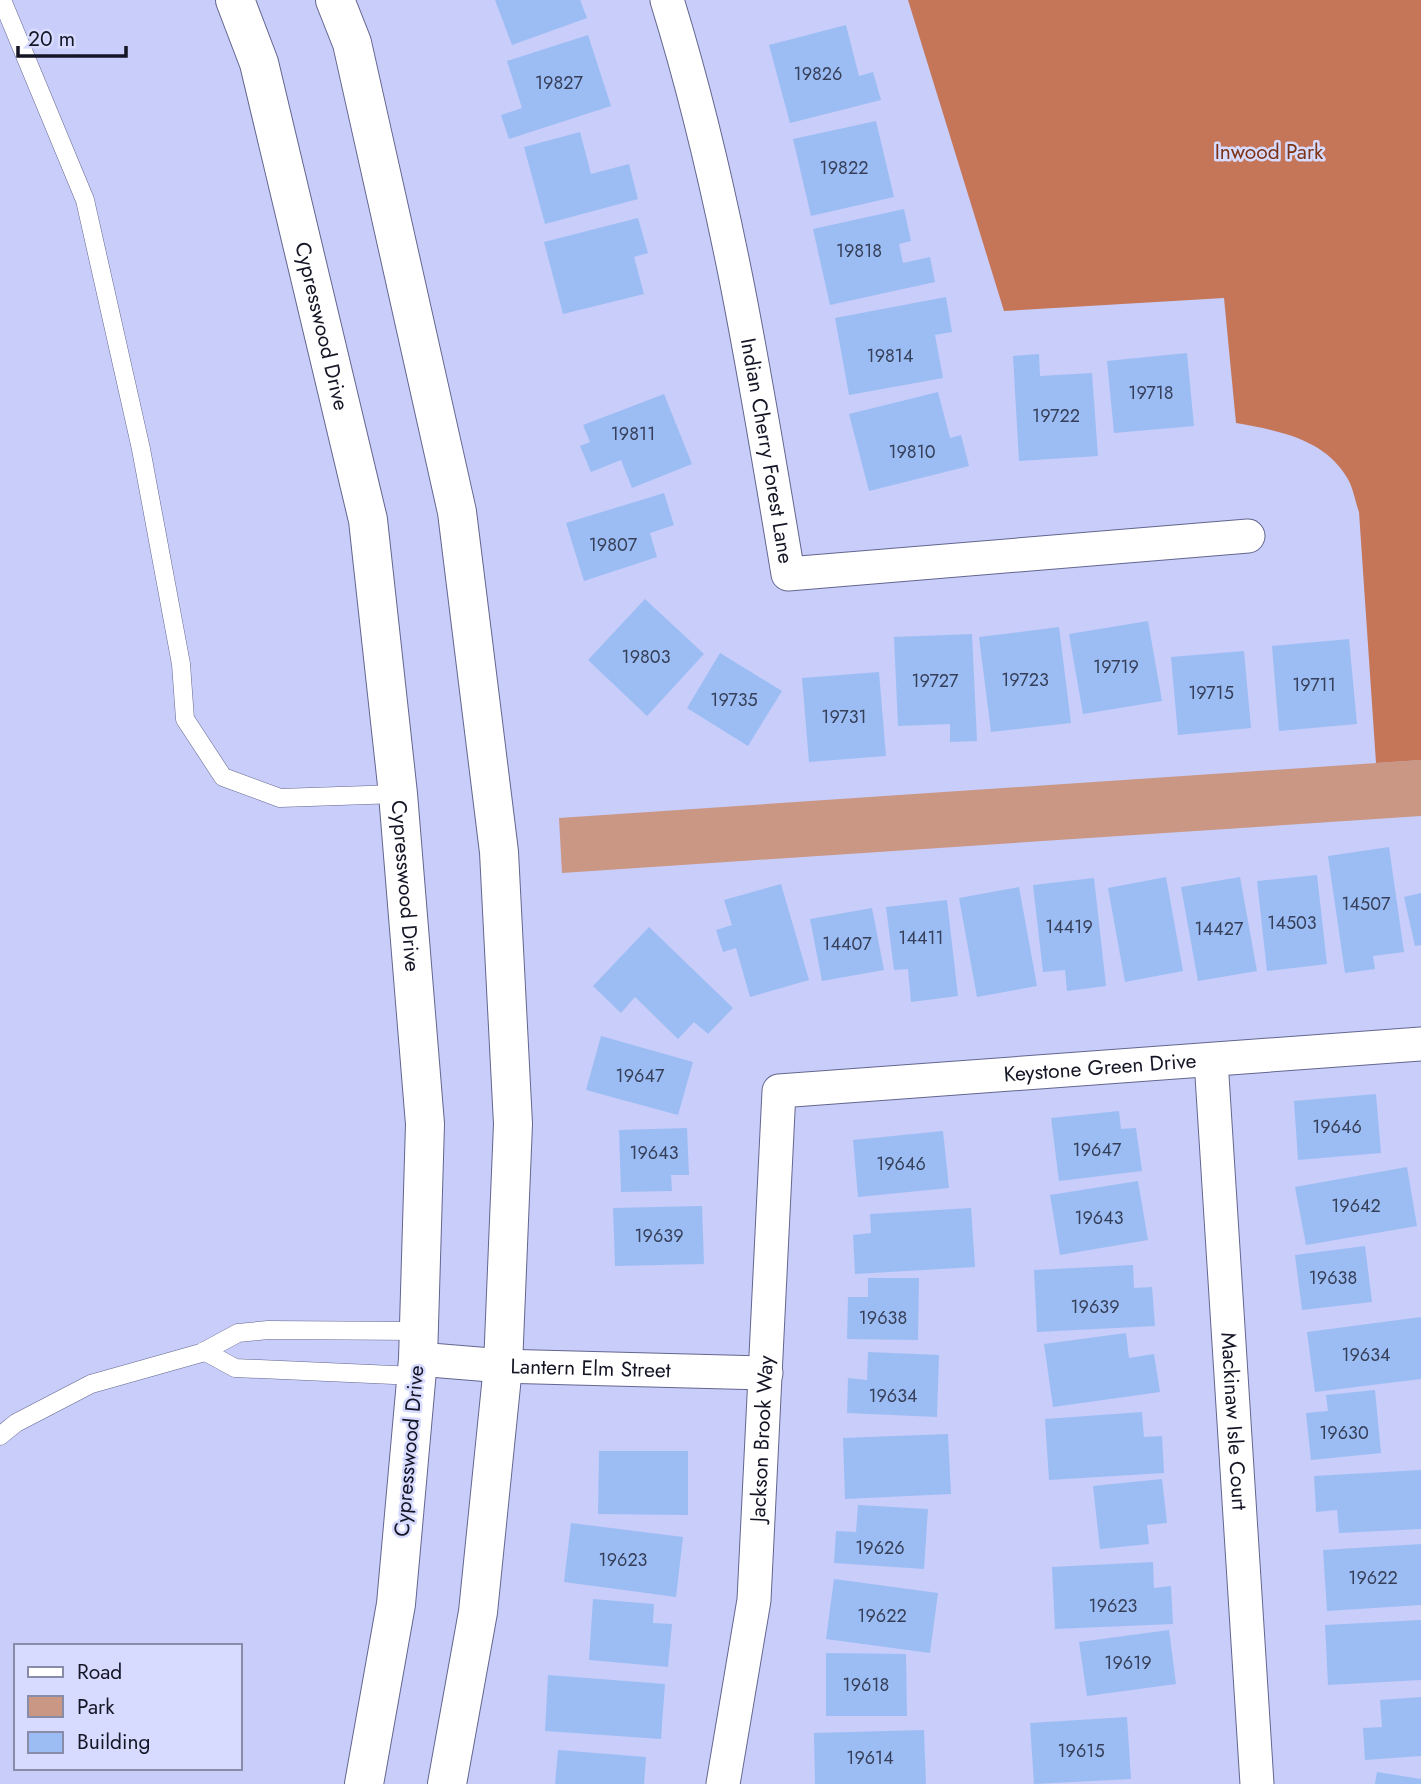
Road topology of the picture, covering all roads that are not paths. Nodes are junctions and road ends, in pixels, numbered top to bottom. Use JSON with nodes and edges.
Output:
{"nodes":[{"id":1,"x":2,"y":0,"type":"edge"},
{"id":2,"x":236,"y":0,"type":"edge"},
{"id":3,"x":335,"y":0,"type":"edge"},
{"id":4,"x":667,"y":0,"type":"edge"},
{"id":5,"x":1248,"y":536,"type":"dead end"},
{"id":6,"x":398,"y":794,"type":"junction"},
{"id":7,"x":1421,"y":1044,"type":"edge"},
{"id":8,"x":1211,"y":1060,"type":"junction"},
{"id":9,"x":779,"y":1091,"type":"joint"},
{"id":10,"x":204,"y":1351,"type":"junction"},
{"id":11,"x":417,"y":1355,"type":"junction"},
{"id":12,"x":502,"y":1366,"type":"junction"},
{"id":13,"x":766,"y":1373,"type":"junction"},
{"id":14,"x":0,"y":1436,"type":"edge"},
{"id":15,"x":364,"y":1784,"type":"edge"},
{"id":16,"x":447,"y":1784,"type":"edge"},
{"id":17,"x":723,"y":1784,"type":"edge"},
{"id":18,"x":1257,"y":1784,"type":"edge"}],
"edges":[{"from":1,"to":6,"type":"lane"},
{"from":2,"to":6,"type":"main road","name":"Cypresswood Drive"},
{"from":3,"to":12,"type":"main road"},
{"from":4,"to":5,"type":"street","name":"Indian Cherry Forest Lane"},
{"from":6,"to":11,"type":"main road","name":"Cypresswood Drive"},
{"from":7,"to":8,"type":"street","name":"Keystone Green Drive"},
{"from":8,"to":9,"type":"street","name":"Keystone Green Drive"},
{"from":8,"to":18,"type":"street","name":"Mackinaw Isle Court"},
{"from":9,"to":13,"type":"street","name":"Jackson Brook Way"},
{"from":10,"to":11,"type":"lane"},
{"from":10,"to":11,"type":"lane"},
{"from":10,"to":14,"type":"lane"},
{"from":11,"to":12,"type":"street","name":"Lantern Elm Street"},
{"from":11,"to":15,"type":"main road","name":"Cypresswood Drive"},
{"from":12,"to":13,"type":"street","name":"Lantern Elm Street"},
{"from":12,"to":16,"type":"main road"},
{"from":13,"to":17,"type":"street","name":"Jackson Brook Way"}]}
